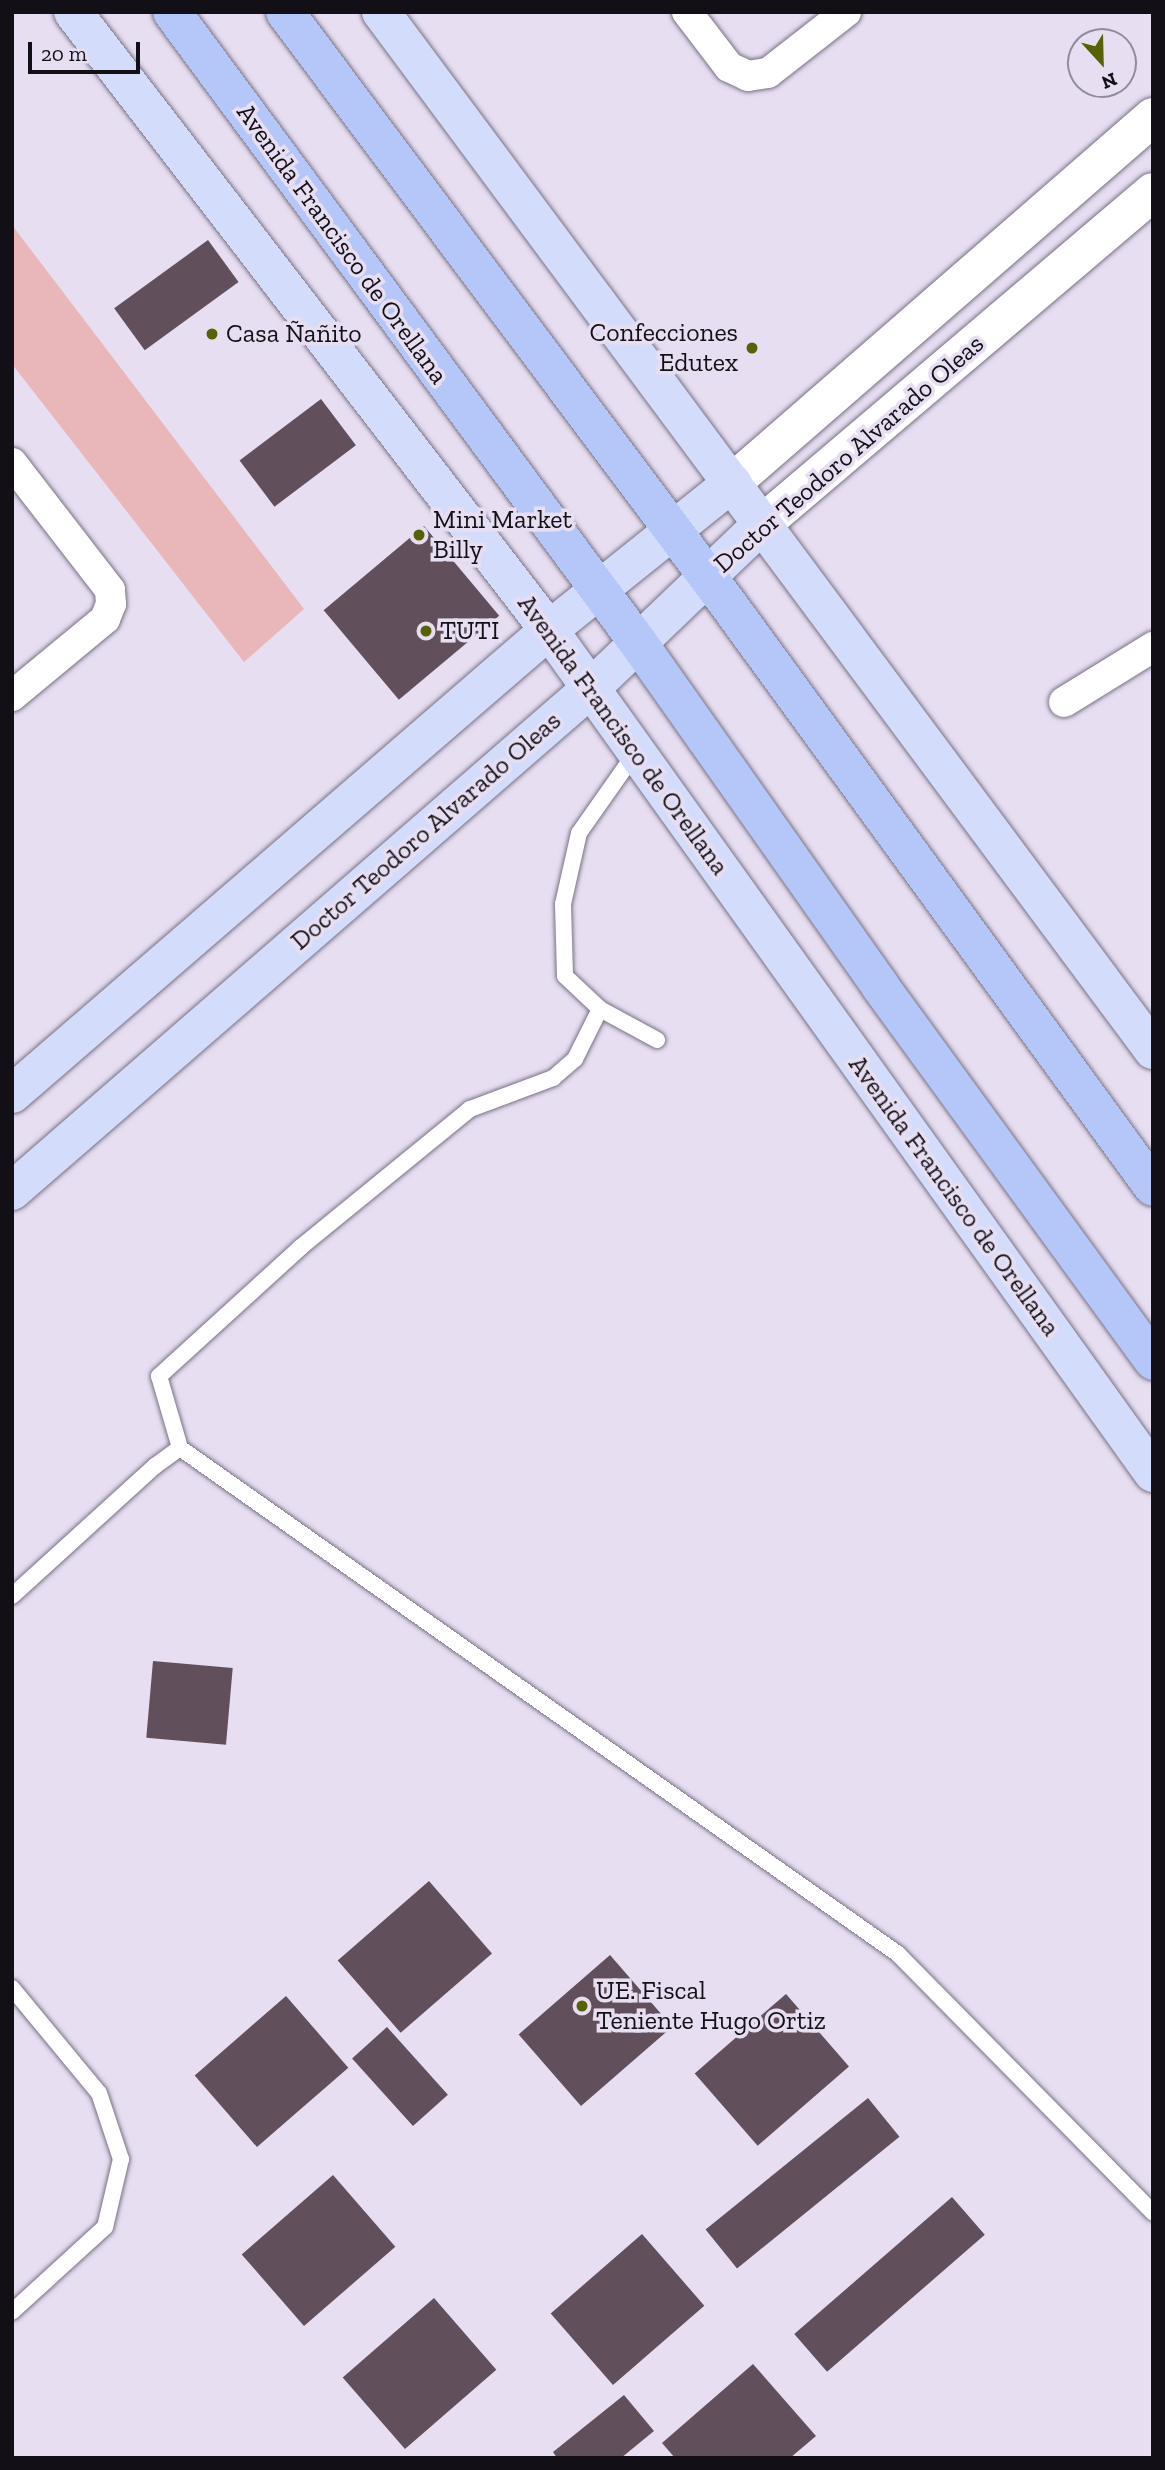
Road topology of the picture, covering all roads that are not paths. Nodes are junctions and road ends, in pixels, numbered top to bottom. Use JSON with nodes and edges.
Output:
{"nodes":[{"id":1,"x":73,"y":12,"type":"edge"},
{"id":2,"x":172,"y":12,"type":"edge"},
{"id":3,"x":285,"y":12,"type":"edge"},
{"id":4,"x":381,"y":12,"type":"edge"},
{"id":5,"x":687,"y":12,"type":"edge"},
{"id":6,"x":846,"y":12,"type":"edge"},
{"id":7,"x":1153,"y":117,"type":"edge"},
{"id":8,"x":1153,"y":192,"type":"edge"},
{"id":9,"x":12,"y":463,"type":"edge"},
{"id":10,"x":733,"y":483,"type":"junction"},
{"id":11,"x":761,"y":525,"type":"junction"},
{"id":12,"x":672,"y":530,"type":"junction"},
{"id":13,"x":708,"y":577,"type":"junction"},
{"id":14,"x":597,"y":592,"type":"junction"},
{"id":15,"x":549,"y":630,"type":"junction"},
{"id":16,"x":636,"y":641,"type":"junction"},
{"id":17,"x":1153,"y":647,"type":"edge"},
{"id":18,"x":590,"y":688,"type":"junction"},
{"id":19,"x":12,"y":696,"type":"edge"},
{"id":20,"x":1064,"y":702,"type":"dead end"},
{"id":21,"x":636,"y":752,"type":"junction"},
{"id":22,"x":600,"y":1009,"type":"junction"},
{"id":23,"x":657,"y":1040,"type":"dead end"},
{"id":24,"x":1153,"y":1050,"type":"edge"},
{"id":25,"x":12,"y":1094,"type":"edge"},
{"id":26,"x":1153,"y":1187,"type":"edge"},
{"id":27,"x":12,"y":1191,"type":"edge"},
{"id":28,"x":1153,"y":1361,"type":"edge"},
{"id":29,"x":180,"y":1448,"type":"junction"},
{"id":30,"x":1153,"y":1473,"type":"edge"},
{"id":31,"x":12,"y":1596,"type":"edge"},
{"id":32,"x":12,"y":1988,"type":"edge"},
{"id":33,"x":1153,"y":2213,"type":"edge"},
{"id":34,"x":12,"y":2312,"type":"edge"}],
"edges":[{"from":1,"to":15,"type":"main road","name":"Avenida Francisco de Orellana"},
{"from":2,"to":14,"type":"highway","name":"Avenida Francisco de Orellana"},
{"from":3,"to":12,"type":"highway"},
{"from":4,"to":10,"type":"main road"},
{"from":5,"to":6,"type":"street"},
{"from":7,"to":10,"type":"main road","name":"Doctor Teodoro Alvarado Oleas"},
{"from":8,"to":11,"type":"main road","name":"Doctor Teodoro Alvarado Oleas"},
{"from":9,"to":19,"type":"street"},
{"from":10,"to":11,"type":"main road"},
{"from":10,"to":12,"type":"main road","name":"Doctor Teodoro Alvarado Oleas"},
{"from":11,"to":13,"type":"main road","name":"Doctor Teodoro Alvarado Oleas"},
{"from":11,"to":24,"type":"main road"},
{"from":12,"to":13,"type":"highway"},
{"from":12,"to":14,"type":"main road","name":"Doctor Teodoro Alvarado Oleas"},
{"from":13,"to":16,"type":"main road","name":"Doctor Teodoro Alvarado Oleas"},
{"from":13,"to":26,"type":"highway"},
{"from":14,"to":15,"type":"main road","name":"Doctor Teodoro Alvarado Oleas"},
{"from":14,"to":16,"type":"highway","name":"Avenida Francisco de Orellana"},
{"from":15,"to":18,"type":"main road","name":"Avenida Francisco de Orellana"},
{"from":15,"to":25,"type":"main road","name":"Doctor Teodoro Alvarado Oleas"},
{"from":16,"to":18,"type":"main road","name":"Doctor Teodoro Alvarado Oleas"},
{"from":16,"to":28,"type":"highway","name":"Avenida Francisco de Orellana"},
{"from":17,"to":20,"type":"street"},
{"from":18,"to":21,"type":"main road","name":"Avenida Francisco de Orellana"},
{"from":18,"to":27,"type":"main road","name":"Doctor Teodoro Alvarado Oleas"},
{"from":21,"to":22,"type":"lane"},
{"from":21,"to":30,"type":"main road","name":"Avenida Francisco de Orellana"},
{"from":22,"to":23,"type":"lane"},
{"from":22,"to":29,"type":"lane"},
{"from":29,"to":31,"type":"lane"},
{"from":29,"to":33,"type":"lane"},
{"from":32,"to":34,"type":"lane"}]}
